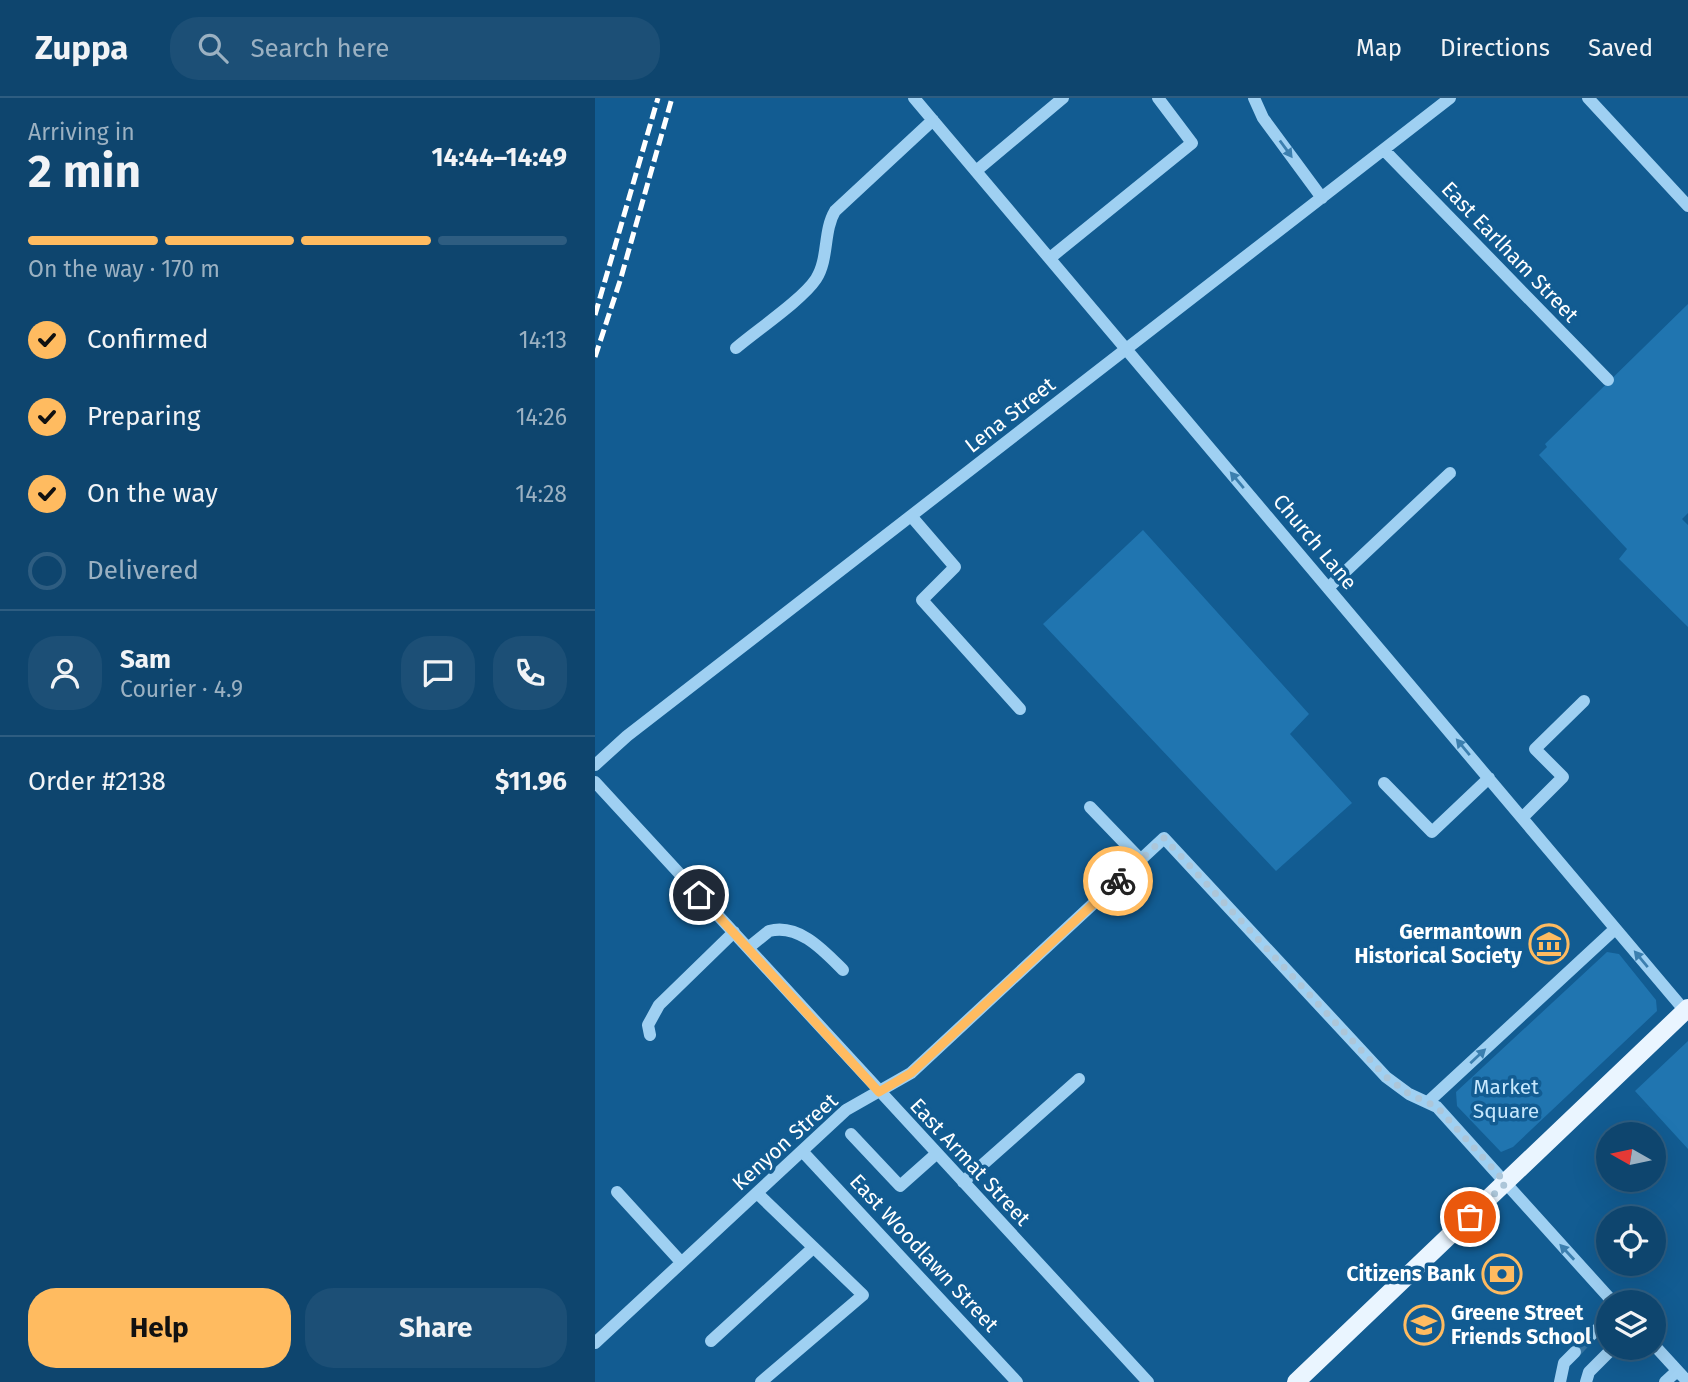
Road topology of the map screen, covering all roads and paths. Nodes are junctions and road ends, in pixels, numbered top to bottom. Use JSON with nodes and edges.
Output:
{"nodes":[{"id":1,"x":915,"y":98,"type":"edge"},
{"id":2,"x":1063,"y":98,"type":"edge"},
{"id":3,"x":1158,"y":98,"type":"edge"},
{"id":4,"x":1254,"y":98,"type":"edge"},
{"id":5,"x":1450,"y":98,"type":"edge"},
{"id":6,"x":1588,"y":98,"type":"edge"},
{"id":7,"x":933,"y":120,"type":"junction"},
{"id":8,"x":1384,"y":150,"type":"junction"},
{"id":9,"x":976,"y":171,"type":"junction"},
{"id":10,"x":1322,"y":198,"type":"junction"},
{"id":11,"x":1688,"y":206,"type":"edge"},
{"id":12,"x":1050,"y":258,"type":"junction"},
{"id":13,"x":736,"y":348,"type":"dead end"},
{"id":14,"x":1126,"y":349,"type":"junction"},
{"id":15,"x":1608,"y":380,"type":"dead end"},
{"id":16,"x":1450,"y":473,"type":"dead end"},
{"id":17,"x":911,"y":516,"type":"junction"},
{"id":18,"x":1328,"y":588,"type":"junction"},
{"id":19,"x":1584,"y":701,"type":"dead end"},
{"id":20,"x":1020,"y":709,"type":"dead end"},
{"id":21,"x":595,"y":765,"type":"edge"},
{"id":22,"x":1489,"y":778,"type":"junction"},
{"id":23,"x":595,"y":782,"type":"edge"},
{"id":24,"x":1384,"y":783,"type":"dead end"},
{"id":25,"x":1090,"y":807,"type":"dead end"},
{"id":26,"x":1522,"y":818,"type":"junction"},
{"id":27,"x":1141,"y":860,"type":"junction"},
{"id":28,"x":1615,"y":929,"type":"junction"},
{"id":29,"x":734,"y":932,"type":"junction"},
{"id":30,"x":748,"y":948,"type":"junction"},
{"id":31,"x":843,"y":970,"type":"dead end"},
{"id":32,"x":1686,"y":1009,"type":"edge"},
{"id":33,"x":650,"y":1035,"type":"dead end"},
{"id":34,"x":1079,"y":1079,"type":"dead end"},
{"id":35,"x":879,"y":1092,"type":"junction"},
{"id":36,"x":1429,"y":1102,"type":"junction"},
{"id":37,"x":851,"y":1134,"type":"dead end"},
{"id":38,"x":802,"y":1151,"type":"junction"},
{"id":39,"x":936,"y":1154,"type":"junction"},
{"id":40,"x":963,"y":1182,"type":"junction"},
{"id":41,"x":1506,"y":1183,"type":"junction"},
{"id":42,"x":617,"y":1192,"type":"dead end"},
{"id":43,"x":757,"y":1193,"type":"junction"},
{"id":44,"x":813,"y":1248,"type":"junction"},
{"id":45,"x":681,"y":1262,"type":"junction"},
{"id":46,"x":1602,"y":1290,"type":"edge"},
{"id":47,"x":1596,"y":1330,"type":"edge"},
{"id":48,"x":1589,"y":1337,"type":"tunnel mouth"},
{"id":49,"x":711,"y":1341,"type":"dead end"},
{"id":50,"x":595,"y":1343,"type":"edge"},
{"id":51,"x":1575,"y":1352,"type":"tunnel mouth"},
{"id":52,"x":1666,"y":1359,"type":"edge"},
{"id":53,"x":1601,"y":1360,"type":"edge"},
{"id":54,"x":1677,"y":1371,"type":"junction"},
{"id":55,"x":761,"y":1382,"type":"edge"},
{"id":56,"x":1017,"y":1382,"type":"edge"},
{"id":57,"x":1148,"y":1382,"type":"edge"},
{"id":58,"x":1296,"y":1382,"type":"edge"},
{"id":59,"x":1560,"y":1382,"type":"edge"},
{"id":60,"x":1586,"y":1382,"type":"edge"},
{"id":61,"x":1665,"y":1382,"type":"edge"},
{"id":62,"x":1688,"y":1382,"type":"edge"}],
"edges":[{"from":1,"to":7,"type":"street","name":"Church Lane"},
{"from":2,"to":9,"type":"street"},
{"from":3,"to":12,"type":"street"},
{"from":4,"to":10,"type":"street","one_way":true},
{"from":5,"to":8,"type":"street","name":"Lena Street"},
{"from":6,"to":11,"type":"street"},
{"from":7,"to":9,"type":"street","name":"Church Lane"},
{"from":7,"to":13,"type":"street"},
{"from":8,"to":10,"type":"street","name":"Lena Street"},
{"from":8,"to":15,"type":"street","name":"East Earlham Street"},
{"from":9,"to":12,"type":"street","name":"Church Lane"},
{"from":10,"to":14,"type":"street","name":"Lena Street"},
{"from":12,"to":14,"type":"street","name":"Church Lane"},
{"from":14,"to":17,"type":"street","name":"Lena Street"},
{"from":18,"to":14,"type":"street","name":"Church Lane","one_way":true},
{"from":16,"to":18,"type":"street"},
{"from":17,"to":20,"type":"street"},
{"from":17,"to":21,"type":"street","name":"Lena Street"},
{"from":22,"to":18,"type":"street","name":"Church Lane","one_way":true},
{"from":19,"to":26,"type":"street"},
{"from":22,"to":24,"type":"street"},
{"from":22,"to":26,"type":"street","name":"Church Lane"},
{"from":23,"to":29,"type":"street","name":"East Armat Street"},
{"from":25,"to":27,"type":"street"},
{"from":26,"to":28,"type":"street","name":"Church Lane"},
{"from":27,"to":35,"type":"street","name":"Kenyon Street"},
{"from":27,"to":36,"type":"street","name":"Kenyon Street"},
{"from":32,"to":28,"type":"street","name":"Church Lane","one_way":true},
{"from":36,"to":28,"type":"street","one_way":true},
{"from":29,"to":30,"type":"street","name":"East Armat Street"},
{"from":29,"to":33,"type":"street"},
{"from":30,"to":31,"type":"street"},
{"from":30,"to":35,"type":"street","name":"East Armat Street"},
{"from":32,"to":41,"type":"main road"},
{"from":34,"to":40,"type":"street"},
{"from":35,"to":38,"type":"street","name":"Kenyon Street"},
{"from":35,"to":39,"type":"street","name":"East Armat Street"},
{"from":36,"to":41,"type":"street"},
{"from":37,"to":39,"type":"street"},
{"from":38,"to":43,"type":"street","name":"Kenyon Street"},
{"from":38,"to":56,"type":"street","name":"East Woodlawn Street"},
{"from":39,"to":40,"type":"street","name":"East Armat Street"},
{"from":40,"to":57,"type":"street","name":"East Armat Street"},
{"from":46,"to":41,"type":"street","one_way":true},
{"from":41,"to":58,"type":"main road"},
{"from":42,"to":45,"type":"street"},
{"from":43,"to":44,"type":"street"},
{"from":43,"to":45,"type":"street","name":"Kenyon Street"},
{"from":44,"to":49,"type":"street"},
{"from":44,"to":55,"type":"street"},
{"from":45,"to":50,"type":"street","name":"Kenyon Street"},
{"from":47,"to":48,"type":"street"},
{"from":51,"to":59,"type":"street"},
{"from":52,"to":54,"type":"street"},
{"from":53,"to":60,"type":"street"},
{"from":54,"to":61,"type":"street"},
{"from":54,"to":62,"type":"street"}]}
